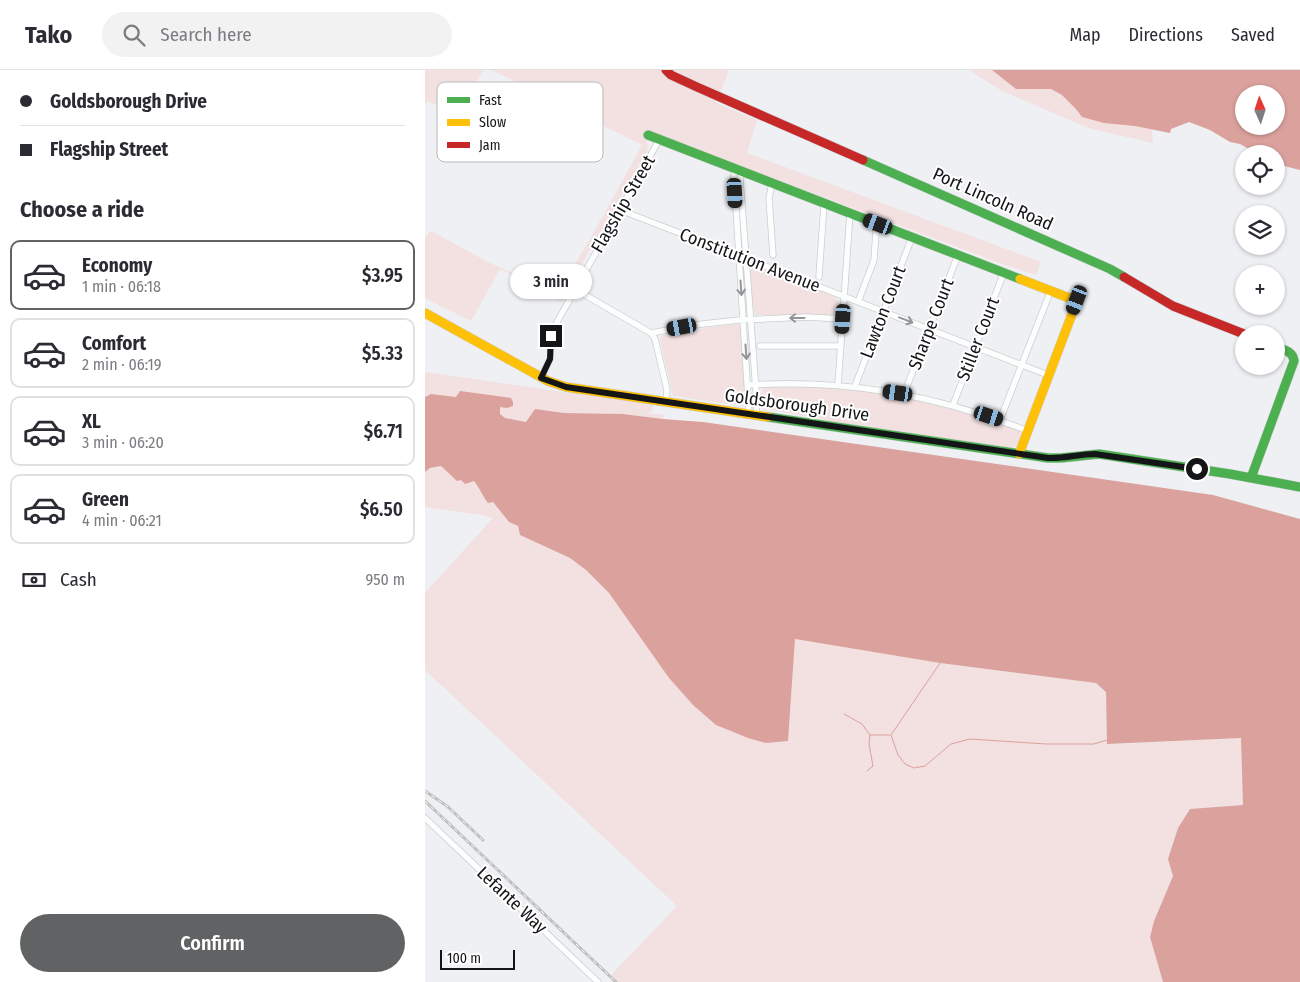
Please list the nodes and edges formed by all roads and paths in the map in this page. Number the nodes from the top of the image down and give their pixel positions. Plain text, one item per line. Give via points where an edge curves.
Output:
1 (666, 70) edge
2 (647, 135) dead end
3 (659, 140) junction
4 (738, 171) junction
5 (772, 184) junction
6 (824, 204) junction
7 (620, 210) junction
8 (850, 214) junction
9 (878, 224) junction
10 (912, 237) junction
11 (773, 255) dead end
12 (958, 255) junction
13 (739, 256) junction
14 (746, 258) junction
15 (1004, 272) junction
16 (819, 277) dead end
17 (574, 290) junction
18 (1051, 290) junction
19 (845, 296) junction
20 (858, 302) junction
21 (883, 311) junction
22 (425, 313) edge
23 (744, 319) junction
24 (751, 319) junction
25 (843, 319) junction
26 (929, 329) junction
27 (1235, 330) edge
28 (651, 333) junction
29 (760, 346) dead end
30 (841, 346) junction
31 (975, 347) junction
32 (1285, 351) edge
33 (1021, 365) junction
34 (1049, 375) junction
35 (541, 378) junction
36 (755, 384) junction
37 (838, 384) junction
38 (748, 385) junction
39 (855, 386) junction
40 (904, 394) junction
41 (666, 402) junction
42 (953, 405) junction
43 (753, 415) junction
44 (1000, 420) junction
45 (1028, 431) junction
46 (1019, 454) junction
47 (1251, 478) junction
48 (1300, 487) edge
49 (425, 818) edge
50 (598, 982) edge

1 - 27 street, Port Lincoln Road via 725,100 1109,269 1173,306
2 - 3 street
3 - 4 street
3 - 7 street, Flagship Street
4 - 5 street
4 - 13 street via 734,176
4 - 14 street
5 - 6 street
5 - 11 street via 769,198
6 - 8 street
6 - 16 street
7 - 13 street, Constitution Avenue
7 - 17 street, Flagship Street
8 - 9 street
8 - 19 street
9 - 10 street
9 - 20 street via 875,259
10 - 12 street
10 - 21 street, Lawton Court
12 - 15 street
12 - 26 street, Sharpe Court
13 - 14 street, Constitution Avenue
13 -> 23 street
14 - 19 street, Constitution Avenue
14 - 24 street
15 - 18 street
15 - 31 street, Stiller Court
17 - 28 street
17 - 35 street, Flagship Street via 552,331 550,359
18 - 33 street
18 - 34 street via 1077,300
19 - 20 street, Constitution Avenue
19 - 25 street
20 - 21 street, Constitution Avenue
21 -> 26 street, Constitution Avenue
21 - 39 street, Lawton Court
22 - 35 street, Goldsborough Drive
23 - 24 street
23 - 28 street
23 -> 38 street
25 -> 24 street
24 - 36 street
25 - 30 street
26 - 31 street, Constitution Avenue
26 - 40 street, Sharpe Court
28 - 41 street via 667,390
29 - 30 street
30 - 37 street
31 - 33 street, Constitution Avenue
31 - 42 street, Stiller Court
32 - 47 street via 1294,357 1294,361
33 - 34 street, Constitution Avenue
33 - 44 street
34 - 45 street
35 - 41 street, Goldsborough Drive via 566,387
36 - 37 street
36 - 38 street
36 - 43 street via 757,404
37 - 39 street
38 - 43 street
39 - 40 street
40 - 42 street
41 - 43 street, Goldsborough Drive
42 - 44 street
43 - 46 street, Goldsborough Drive
44 - 45 street
45 - 46 street
46 - 47 street, Goldsborough Drive via 1057,459 1095,454
47 - 48 street, Goldsborough Drive
49 - 50 street, Lefante Way

